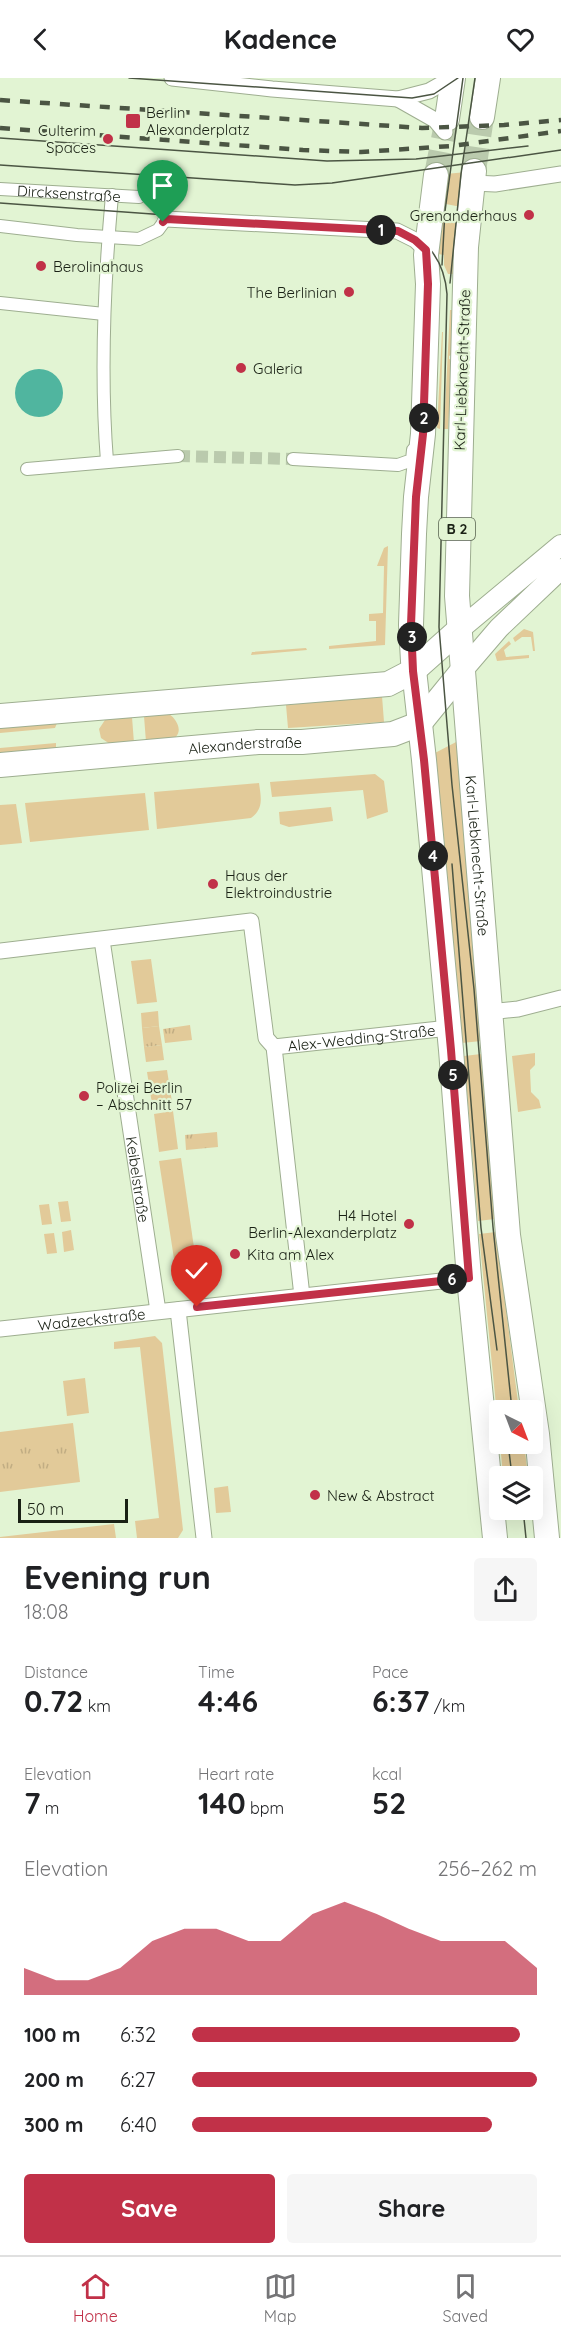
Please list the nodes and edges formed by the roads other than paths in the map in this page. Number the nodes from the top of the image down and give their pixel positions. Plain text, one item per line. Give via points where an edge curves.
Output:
1 (172, 78) edge
2 (453, 78) edge
3 (488, 78) edge
4 (398, 99) junction
5 (482, 117) tunnel mouth
6 (446, 125) joint
7 (561, 174) edge
8 (436, 175) tunnel mouth
9 (473, 177) joint
10 (0, 189) edge
11 (112, 195) junction
12 (139, 197) dead end
13 (166, 219) joint
14 (0, 226) edge
15 (109, 237) junction
16 (426, 250) junction
17 (0, 303) edge
18 (105, 314) junction
19 (413, 434) dead end
20 (178, 456) tunnel mouth
21 (293, 459) tunnel mouth
22 (115, 464) junction
23 (27, 470) dead end
24 (561, 545) edge
25 (561, 569) edge
26 (459, 630) junction
27 (463, 670) junction
28 (413, 671) junction
29 (0, 716) edge
30 (419, 724) junction
31 (0, 765) edge
32 (102, 940) junction
33 (0, 951) edge
34 (561, 999) edge
35 (489, 1012) junction
36 (449, 1028) junction
37 (274, 1047) junction
38 (469, 1278) junction
39 (302, 1296) junction
40 (178, 1310) junction
41 (158, 1311) junction
42 (0, 1329) edge
43 (204, 1538) edge
44 (495, 1538) edge
45 (547, 1538) edge

1 - 4 street
2 - 4 street via 429,91
2 - 6 main road
3 - 5 main road
4 - 6 street
7 - 9 street via 495,184
8 - 16 main road
9 - 26 main road, Karl-Liebknecht-Straße / B 2 via 466,247 460,417 456,573
10 - 11 street, Dircksenstraße
11 - 12 street, Dircksenstraße
11 - 15 street
13 - 15 street via 158,230 140,239
13 - 16 street via 398,231
14 - 15 street
15 - 18 street
16 - 28 main road via 423,434 416,497 411,625
17 - 18 street
18 - 22 street via 103,405
19 - 21 street via 412,460 398,465
20 - 22 street
22 - 23 street
24 - 26 street
25 - 27 street via 499,628
26 - 27 main road, Karl-Liebknecht-Straße / B 2
26 - 28 main road
27 - 30 main road
27 - 35 main road, Karl-Liebknecht-Straße
28 - 29 main road via 388,684
28 - 30 main road
30 - 31 main road, Alexanderstraße via 393,734
30 - 36 main road
32 - 33 street
32 - 37 street, Alex-Wedding-Straße via 251,921 266,1038
32 - 41 street, Keibelstraße
34 - 35 street
35 - 45 main road, Karl-Liebknecht-Straße via 507,1235 534,1414
36 - 37 street, Alex-Wedding-Straße
36 - 38 main road
37 - 39 street, Alex-Wedding-Straße
38 - 39 street, Wadzeckstraße
38 - 44 main road
39 - 40 street, Wadzeckstraße
40 - 41 street, Wadzeckstraße
40 - 43 street
41 - 42 street, Wadzeckstraße

